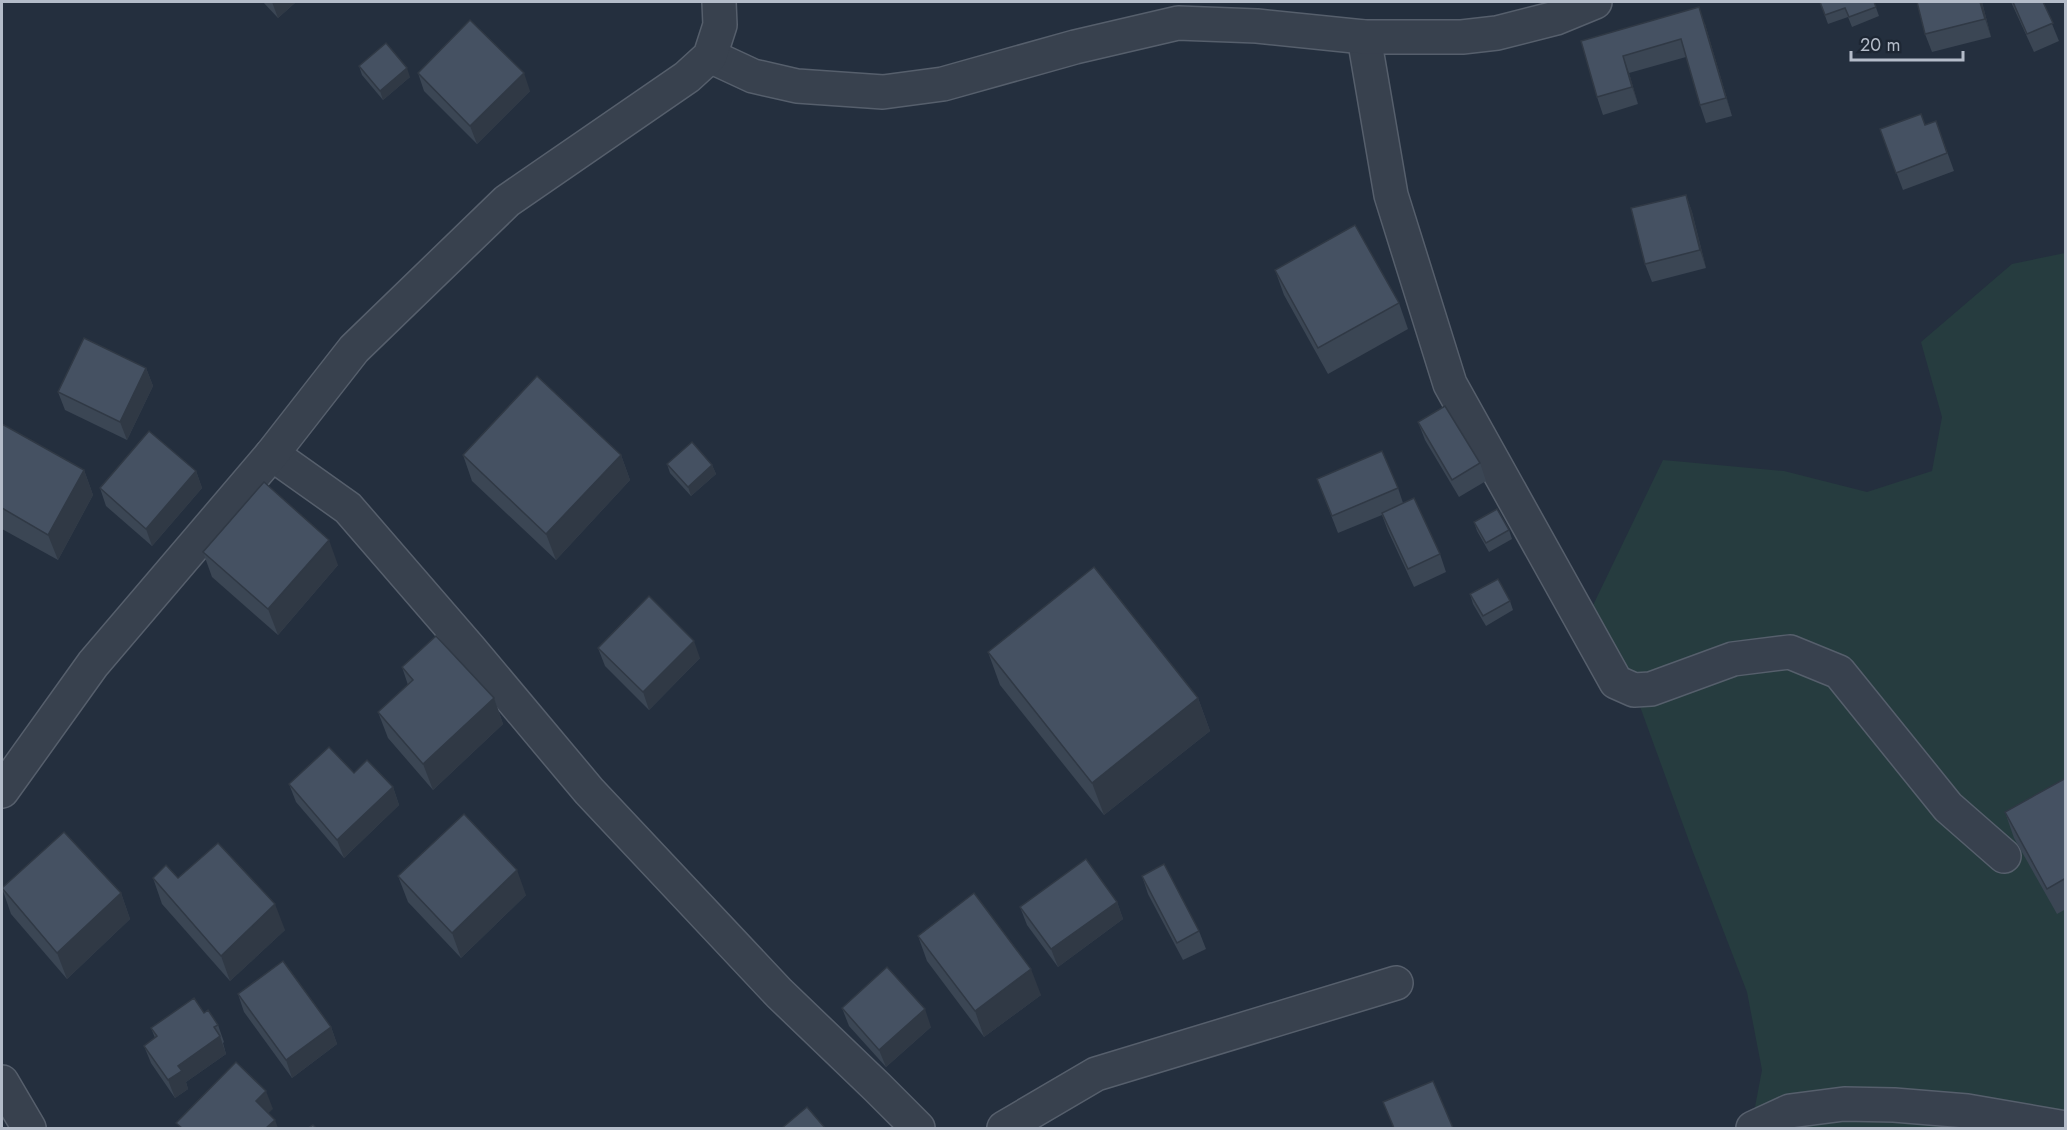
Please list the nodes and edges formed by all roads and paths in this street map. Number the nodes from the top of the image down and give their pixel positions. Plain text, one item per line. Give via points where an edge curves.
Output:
1 (718, 2) edge
2 (1595, 2) edge
3 (1178, 12) edge
4 (1364, 36) junction
5 (710, 57) junction
6 (272, 454) junction
7 (2, 791) edge
8 (2004, 856) dead end
9 (1396, 982) dead end
10 (2, 1082) edge
11 (29, 1128) edge
12 (918, 1128) edge
13 (1004, 1128) edge
14 (1753, 1128) edge
15 (2066, 1128) edge

1 - 5 street via 720,24
2 - 4 street via 1556,18 1497,33 1462,37
3 - 4 street via 1257,26
3 - 5 street via 1075,47 943,84 883,92 797,86 753,76
4 - 8 street via 1391,195 1450,384 1616,681 1634,690 1651,689 1733,659 1790,652 1839,672 1948,807
5 - 6 street via 687,77 507,201 354,349
6 - 7 street via 93,664
6 - 12 street via 348,508 589,791 779,993
9 - 13 street via 1096,1074
10 - 11 street
14 - 15 street via 1790,1111 1844,1104 1967,1111

